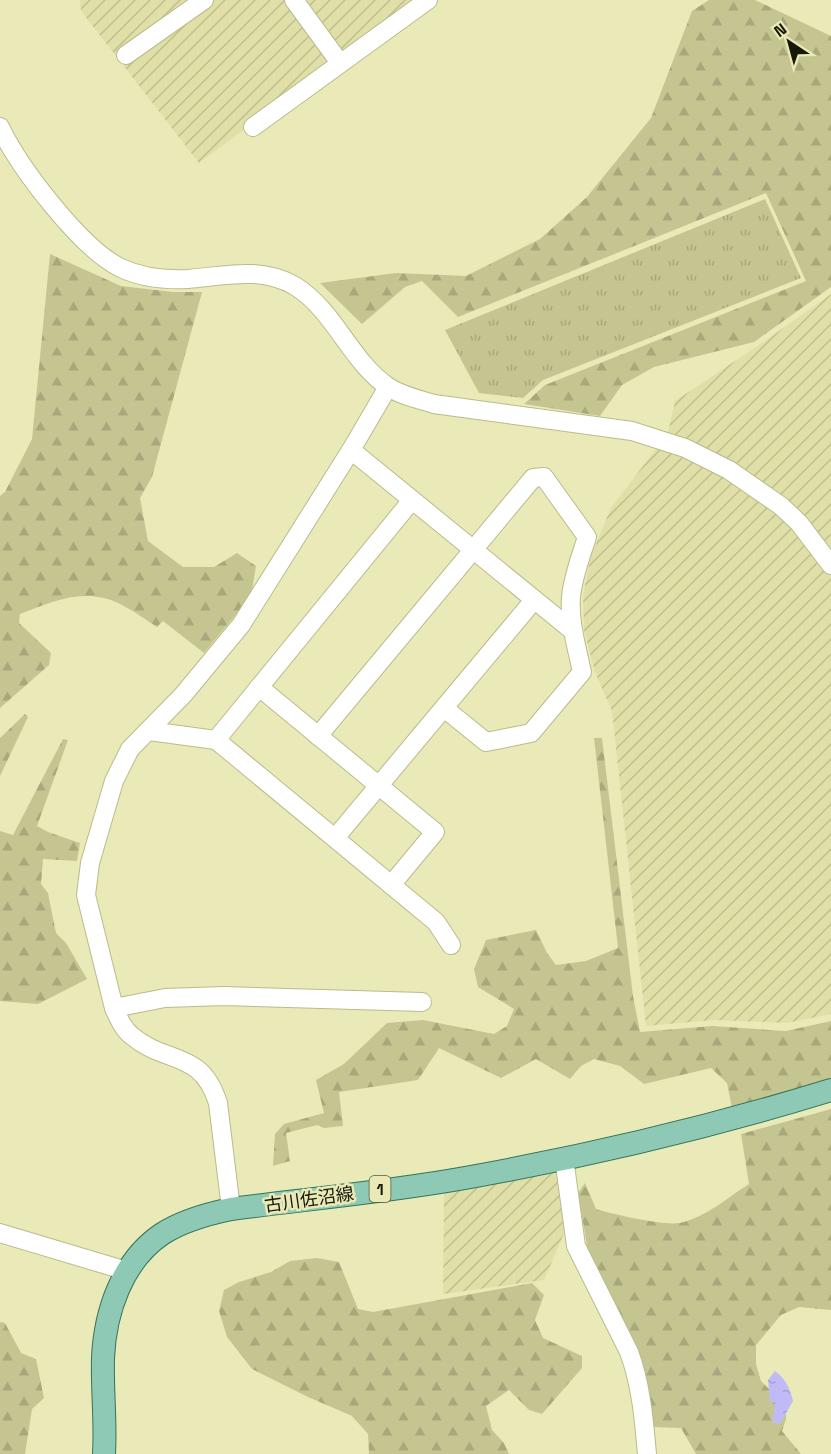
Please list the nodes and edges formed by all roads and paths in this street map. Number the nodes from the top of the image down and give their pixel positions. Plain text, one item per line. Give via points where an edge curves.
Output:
1 (204, 0) edge
2 (294, 0) edge
3 (428, 0) edge
4 (126, 55) dead end
5 (340, 63) junction
6 (252, 126) dead end
7 (0, 128) edge
8 (388, 387) junction
9 (351, 450) junction
10 (412, 500) junction
11 (473, 550) junction
12 (831, 566) edge
13 (534, 600) junction
14 (573, 631) junction
15 (259, 687) junction
16 (444, 708) junction
17 (149, 731) junction
18 (318, 736) junction
19 (216, 740) junction
20 (379, 786) junction
21 (335, 838) junction
22 (391, 885) junction
23 (452, 945) dead end
24 (422, 1002) dead end
25 (114, 1008) junction
26 (831, 1090) edge
27 (564, 1158) junction
28 (231, 1209) junction
29 (0, 1233) edge
30 (127, 1271) junction
31 (104, 1454) edge
32 (647, 1454) edge

1 - 4 street
2 - 5 street
3 - 5 street
5 - 6 street
7 - 8 street via 23,168 73,229 105,258 151,278 243,273 279,278 308,295
8 - 9 street
8 - 12 street via 434,404 632,432 685,448 729,470 781,506
9 - 10 street
9 - 17 street via 241,625
10 - 11 street
10 - 15 street
11 - 13 street
11 - 14 street via 533,478 544,477 587,537 571,598
11 - 18 street
13 - 14 street
13 - 16 street
14 - 16 street via 582,672 531,733 486,742
15 - 18 street
15 - 19 street
16 - 20 street
17 - 19 street
17 - 25 street via 130,749 114,782 87,879 88,909
18 - 20 street
19 - 21 street
20 - 21 street
20 - 22 street via 435,832
21 - 22 street
22 - 23 street via 436,922
24 - 25 street via 224,996 165,998
25 - 28 street via 130,1035 194,1066 214,1090
26 - 27 main road, 古川佐沼線 / 1 via 707,1126
27 - 28 main road, 古川佐沼線 / 1 via 463,1178
27 - 32 street via 576,1246 634,1367
28 - 30 main road, 古川佐沼線 / 1 via 162,1234
29 - 30 street
30 - 31 main road, 古川佐沼線 / 1 via 105,1332

